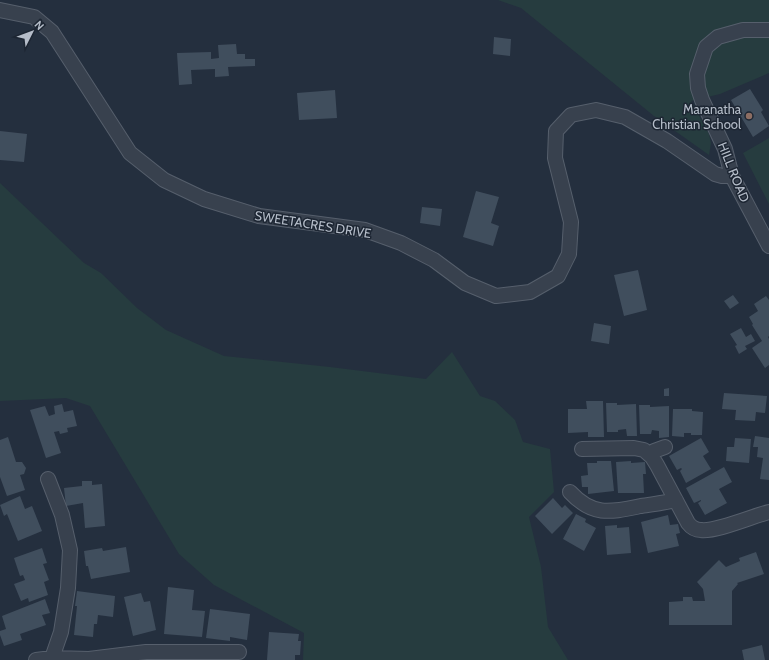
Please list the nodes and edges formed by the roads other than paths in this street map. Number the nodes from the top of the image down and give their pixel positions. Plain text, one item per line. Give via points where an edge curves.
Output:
1 (0, 10) edge
2 (769, 30) edge
3 (732, 176) junction
4 (769, 246) edge
5 (665, 447) dead end
6 (582, 449) dead end
7 (650, 454) junction
8 (48, 479) dead end
9 (570, 492) dead end
10 (676, 500) junction
11 (769, 512) edge
12 (239, 652) dead end
13 (52, 658) junction
14 (36, 660) edge

1 - 3 street, SWEETACRES DRIVE via 34,17 52,32 130,153 164,180 204,199 259,216 365,230 401,243 434,260 465,283 496,296 530,292 558,276 570,254 571,222 555,158 556,131 571,116 596,110 625,117 715,174
2 - 3 street, HILL ROAD via 743,30 718,37 706,47 697,74 702,100 722,144
3 - 4 street, HILL ROAD
5 - 7 street
6 - 7 street via 640,448
7 - 10 street
8 - 13 street via 62,515 70,550 68,588 61,632
9 - 10 street via 583,504 602,512
10 - 11 street via 690,526 701,530 714,529
12 - 13 street via 146,652 89,659
13 - 14 street

